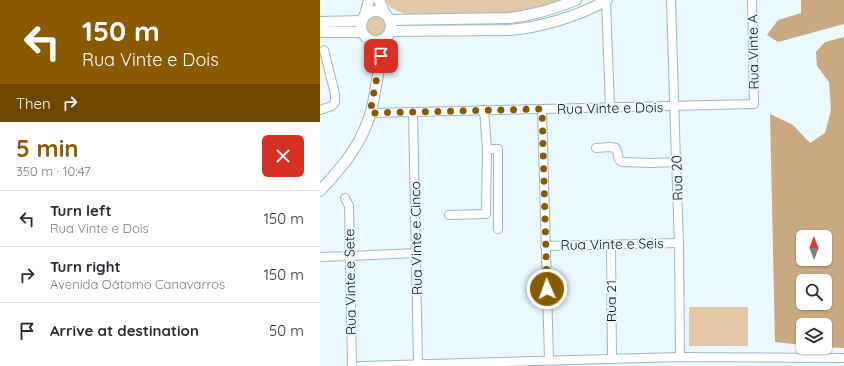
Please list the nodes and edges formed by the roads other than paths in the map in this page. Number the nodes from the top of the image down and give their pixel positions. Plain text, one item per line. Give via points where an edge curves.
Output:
1 (369, 0) edge
2 (379, 0) edge
3 (576, 0) edge
4 (671, 0) edge
5 (752, 0) edge
6 (607, 1) edge
7 (387, 17) junction
8 (363, 18) junction
9 (320, 22) edge
10 (320, 32) edge
11 (362, 32) junction
12 (389, 33) junction
13 (324, 50) dead end
14 (754, 104) joint
15 (674, 106) junction
16 (610, 108) junction
17 (542, 109) junction
18 (320, 110) edge
19 (484, 110) junction
20 (413, 112) junction
21 (370, 113) junction
22 (596, 148) dead end
23 (487, 149) junction
24 (676, 162) junction
25 (320, 191) edge
26 (346, 198) dead end
27 (449, 215) dead end
28 (498, 229) dead end
29 (679, 243) junction
30 (611, 244) junction
31 (545, 246) junction
32 (416, 253) junction
33 (320, 256) edge
34 (350, 256) junction
35 (680, 357) junction
36 (844, 358) edge
37 (617, 361) edge
38 (550, 363) edge
39 (477, 364) edge
40 (486, 364) edge
41 (418, 365) edge
42 (352, 366) edge
43 (360, 366) edge

1 - 8 main road
2 - 7 main road
3 - 7 main road via 544,12 518,17
4 - 15 street, Rua 20
5 - 14 street, Rua Vinte A
6 - 12 main road via 578,14 524,29
6 - 16 street
7 - 8 main road via 380,11 375,11
7 - 12 main road via 391,27
8 - 9 main road
8 - 11 main road via 360,27
10 - 11 main road
11 - 12 main road via 371,41 380,40
12 - 21 main road via 383,47
13 - 18 street via 335,102 332,106
14 - 15 street, Rua Vinte e Dois
15 - 16 street, Rua Vinte e Dois
15 - 24 street, Rua 20
16 - 17 street, Rua Vinte e Dois
17 - 19 street, Rua Vinte e Dois
17 - 31 street
19 - 20 street, Rua Vinte e Dois
19 - 23 street
20 - 21 street, Rua Vinte e Dois
20 - 32 street, Rua Vinte e Cinco
21 - 25 main road via 358,145 340,170
22 - 24 street via 616,148 620,162
23 - 27 street via 486,214
23 - 28 street via 498,149
24 - 29 street, Rua 20
26 - 34 street, Rua Vinte e Sete via 349,206
29 - 30 street, Rua Vinte e Seis
29 - 35 street, Rua 20
30 - 31 street, Rua Vinte e Seis
30 - 37 street, Rua 21
31 - 38 street
32 - 34 street
32 - 41 street, Rua Vinte e Cinco
33 - 34 street
34 - 42 street, Rua Vinte e Sete
35 - 36 street
35 - 37 street
37 - 38 street
38 - 40 street
39 - 40 street
39 - 41 street
41 - 43 street

